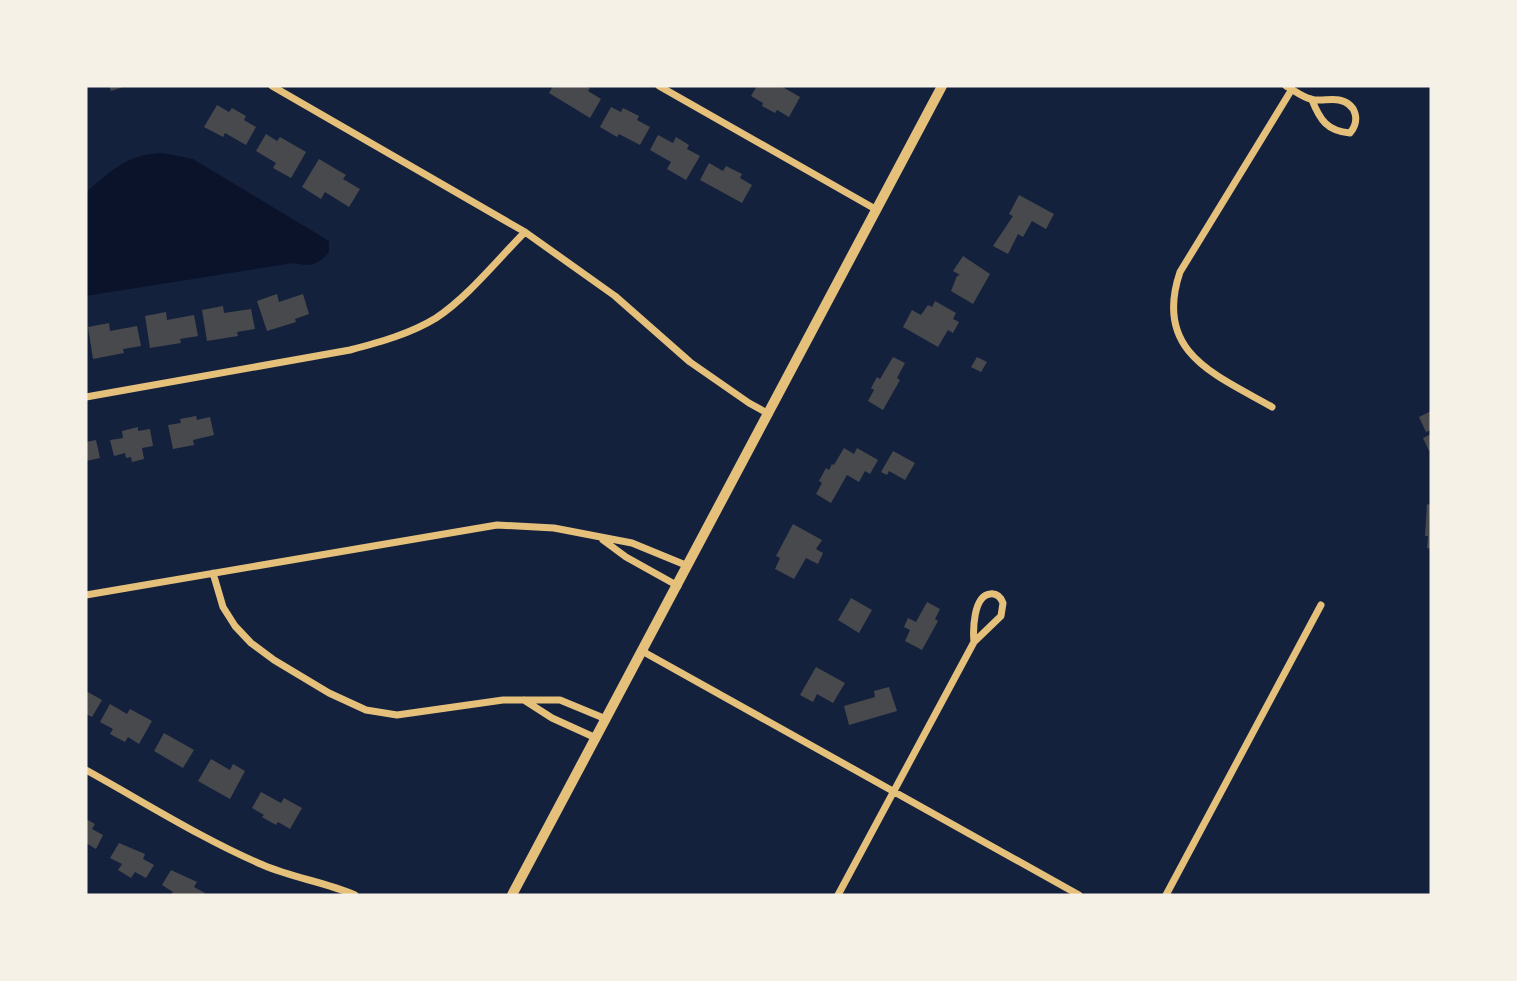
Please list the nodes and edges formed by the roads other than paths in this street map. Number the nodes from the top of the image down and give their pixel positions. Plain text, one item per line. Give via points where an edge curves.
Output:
1 (272, 86) edge
2 (659, 86) edge
3 (942, 86) edge
4 (1289, 87) edge
5 (1312, 100) junction
6 (877, 210) junction
7 (525, 232) junction
8 (86, 397) edge
9 (1272, 407) dead end
10 (769, 414) junction
11 (603, 539) junction
12 (688, 566) junction
13 (213, 573) junction
14 (678, 586) junction
15 (86, 595) edge
16 (1321, 605) dead end
17 (974, 642) junction
18 (642, 652) junction
19 (524, 700) junction
20 (606, 719) junction
21 (596, 738) junction
22 (86, 770) edge
23 (894, 791) junction
24 (355, 895) edge
25 (512, 895) edge
26 (838, 895) edge
27 (1079, 895) edge
28 (1166, 895) edge

1 - 7 street
2 - 6 street
3 - 6 street
4 - 5 street
4 - 9 street via 1180,272 1172,303 1177,333 1195,361
5 - 5 street via 1328,128 1350,133 1356,126 1351,106 1340,100
6 - 10 street
7 - 8 street via 452,306 386,341
7 - 10 street via 615,296 690,362
10 - 12 street
11 - 12 street via 632,543
11 - 13 street via 554,528 497,525
11 - 14 street
12 - 14 street
13 - 15 street
13 - 19 street via 223,607 251,643 329,693 366,710 415,714
14 - 18 street
16 - 28 street
17 - 17 street via 1001,617 1003,603 997,595 983,597 979,603
17 - 23 street
18 - 20 street
18 - 23 street
19 - 20 street via 560,700
19 - 21 street
20 - 21 street
21 - 25 street
22 - 24 street via 266,866
23 - 26 street
23 - 27 street

